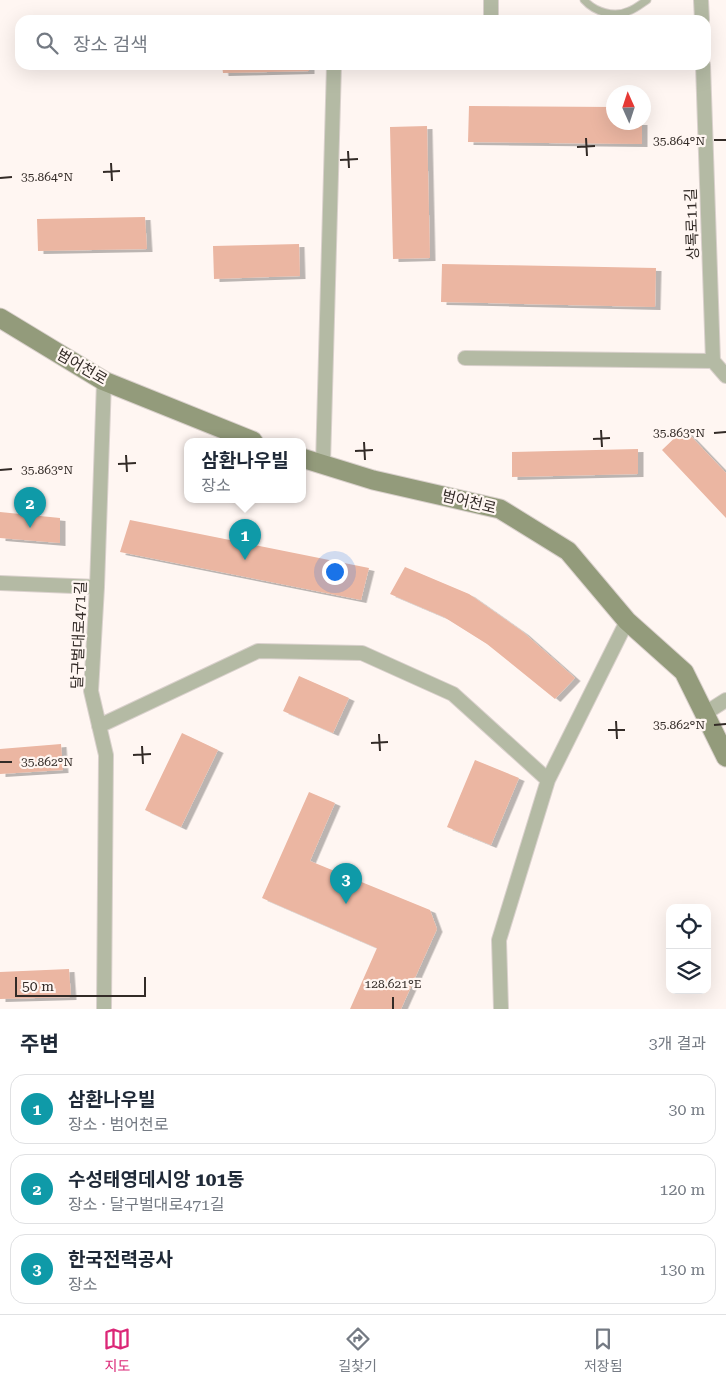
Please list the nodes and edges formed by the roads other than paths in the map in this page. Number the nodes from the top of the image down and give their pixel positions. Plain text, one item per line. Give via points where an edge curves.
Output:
1 (491, 0) edge
2 (584, 0) edge
3 (647, 0) edge
4 (701, 0) edge
5 (491, 15) edge
6 (702, 15) edge
7 (334, 70) edge
8 (703, 70) edge
9 (0, 318) edge
10 (465, 358) dead end
11 (713, 361) junction
12 (726, 376) edge
13 (104, 381) junction
14 (246, 438) edge
15 (306, 459) edge
16 (323, 464) junction
17 (0, 583) edge
18 (97, 587) junction
19 (627, 621) junction
20 (726, 700) edge
21 (704, 714) junction
22 (100, 726) junction
23 (726, 757) edge
24 (548, 780) junction
25 (104, 1009) edge
26 (502, 1009) edge

1 - 5 street
2 - 3 lane via 609,14 629,12
4 - 6 street
7 - 16 street
8 - 11 street, 상록로11길
9 - 13 street, 범어천로
10 - 11 street
11 - 12 street
13 - 14 street, 범어천로
13 - 18 street, 달구벌대로471길
15 - 16 street, 범어천로
16 - 19 street, 범어천로 via 373,480 500,509 568,551
17 - 18 street
18 - 22 street, 달구벌대로471길 via 91,691
19 - 21 street, 범어천로 via 684,672
19 - 24 street
20 - 21 street
21 - 23 street, 범어천로
22 - 24 street via 258,651 362,653 452,694
22 - 25 street, 달구벌대로471길 via 106,755
24 - 26 street via 499,940

